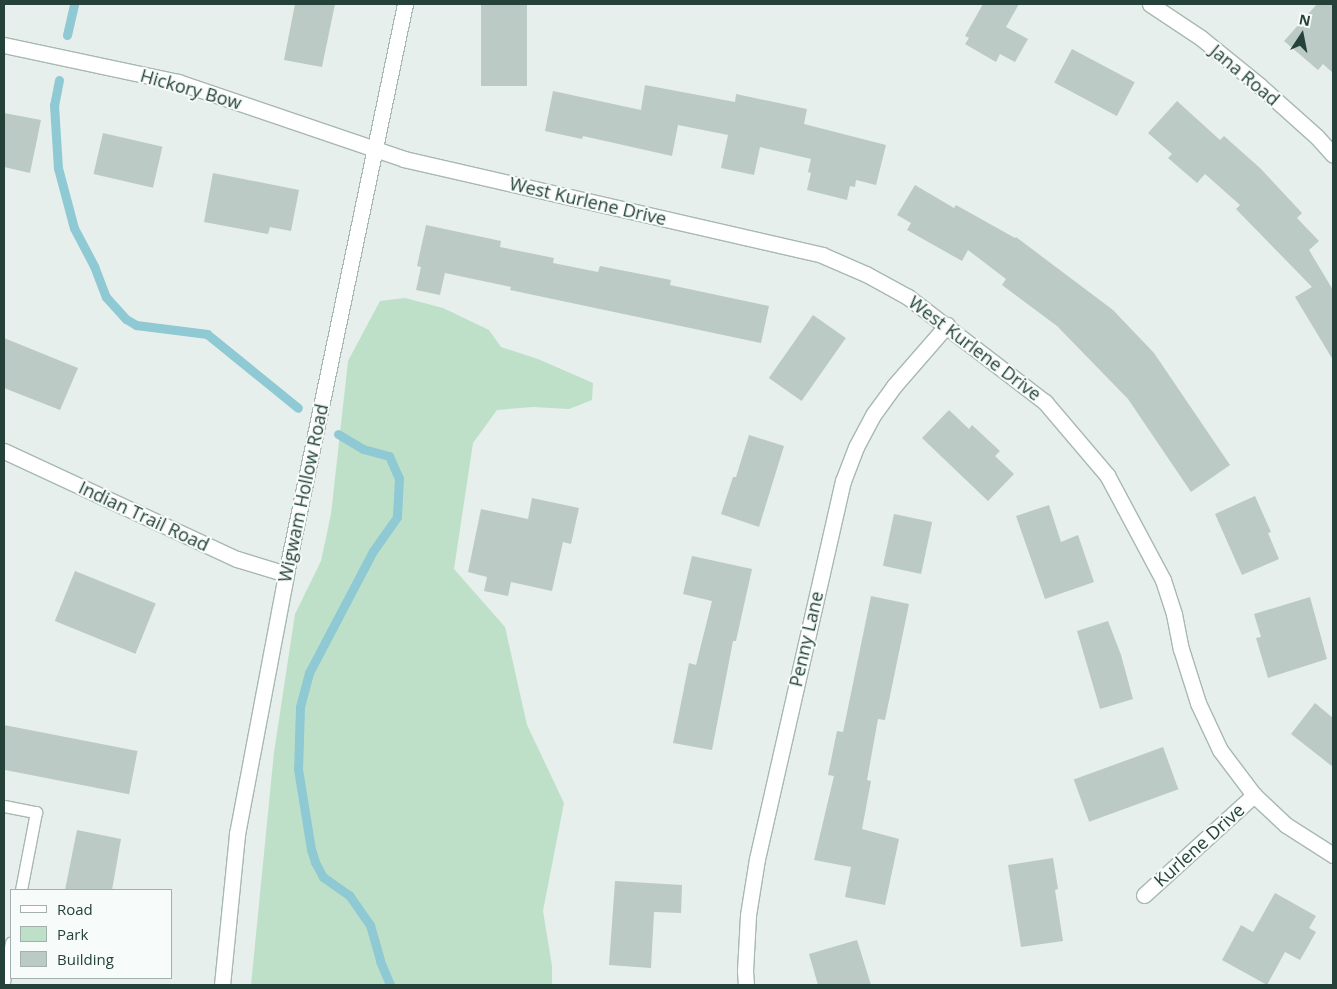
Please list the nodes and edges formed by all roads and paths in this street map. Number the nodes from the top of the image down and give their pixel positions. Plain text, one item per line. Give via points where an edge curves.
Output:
1 (405, 4) edge
2 (1150, 4) edge
3 (4, 45) edge
4 (375, 147) junction
5 (1333, 155) edge
6 (947, 325) junction
7 (4, 451) edge
8 (286, 574) junction
9 (1254, 795) junction
10 (4, 806) edge
11 (1333, 855) edge
12 (21, 889) edge
13 (1144, 895) dead end
14 (10, 949) edge
15 (4, 982) edge
16 (222, 985) edge
17 (746, 985) edge

1 - 4 street, Wigwam Hollow Road
2 - 5 street, Jana Road via 1201,38 1260,86
3 - 4 street, Hickory Bow via 178,82
4 - 6 street, West Kurlene Drive via 404,158 822,255 891,288
4 - 8 street, Wigwam Hollow Road
6 - 9 street, West Kurlene Drive via 1045,402 1108,475 1163,580 1198,704 1220,750
6 - 17 street, Penny Lane via 873,415 843,481 757,858 748,915
7 - 8 street, Indian Trail Road via 237,559
8 - 16 street, Wigwam Hollow Road via 237,834
9 - 11 street, West Kurlene Drive via 1286,825
9 - 13 street, Kurlene Drive
10 - 12 lane via 36,812
14 - 15 lane

